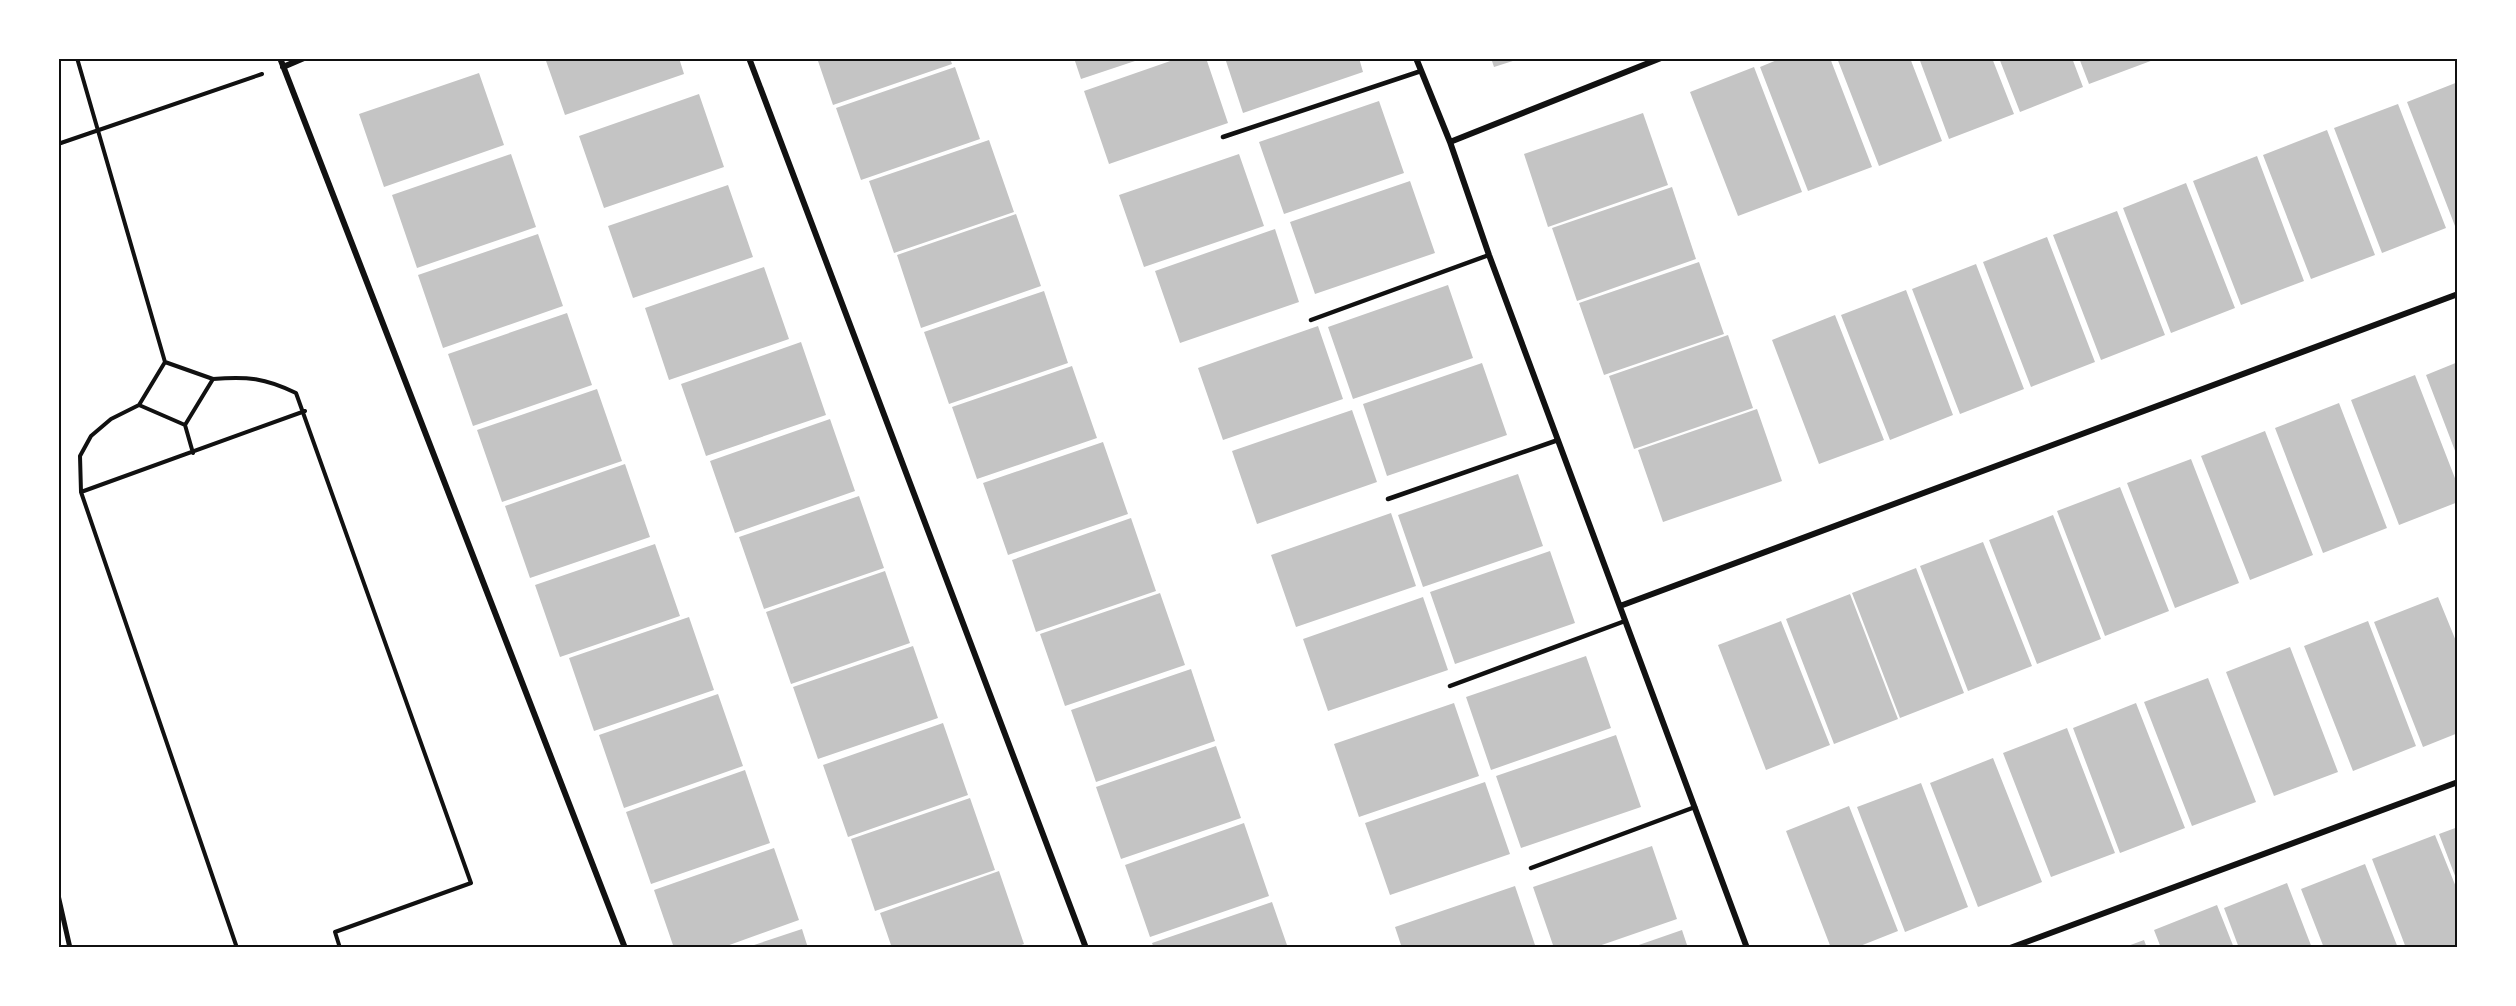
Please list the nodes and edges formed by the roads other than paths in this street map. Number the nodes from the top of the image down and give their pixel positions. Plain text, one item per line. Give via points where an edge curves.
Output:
1 (280, 58) edge
2 (304, 58) edge
3 (749, 58) edge
4 (1416, 58) edge
5 (1661, 58) edge
6 (283, 67) junction
7 (1421, 71) junction
8 (1222, 137) dead end
9 (1450, 142) junction
10 (1489, 255) junction
11 (2457, 294) edge
12 (1311, 320) dead end
13 (1558, 440) junction
14 (1389, 499) dead end
15 (1620, 606) junction
16 (1625, 621) junction
17 (1450, 686) dead end
18 (2457, 782) edge
19 (1695, 807) junction
20 (1531, 868) dead end
21 (58, 895) edge
22 (70, 948) edge
23 (625, 948) edge
24 (1086, 948) edge
25 (1747, 948) edge
26 (2010, 948) edge

1 - 6 street
2 - 6 street
3 - 24 street
4 - 7 street
5 - 9 street
6 - 23 street
7 - 8 lane
7 - 9 street
9 - 10 street
10 - 12 lane
10 - 13 street
11 - 15 street
13 - 14 lane
13 - 15 street
15 - 16 street
16 - 17 lane
16 - 19 street
18 - 26 street
19 - 20 lane
19 - 25 street
21 - 22 street

